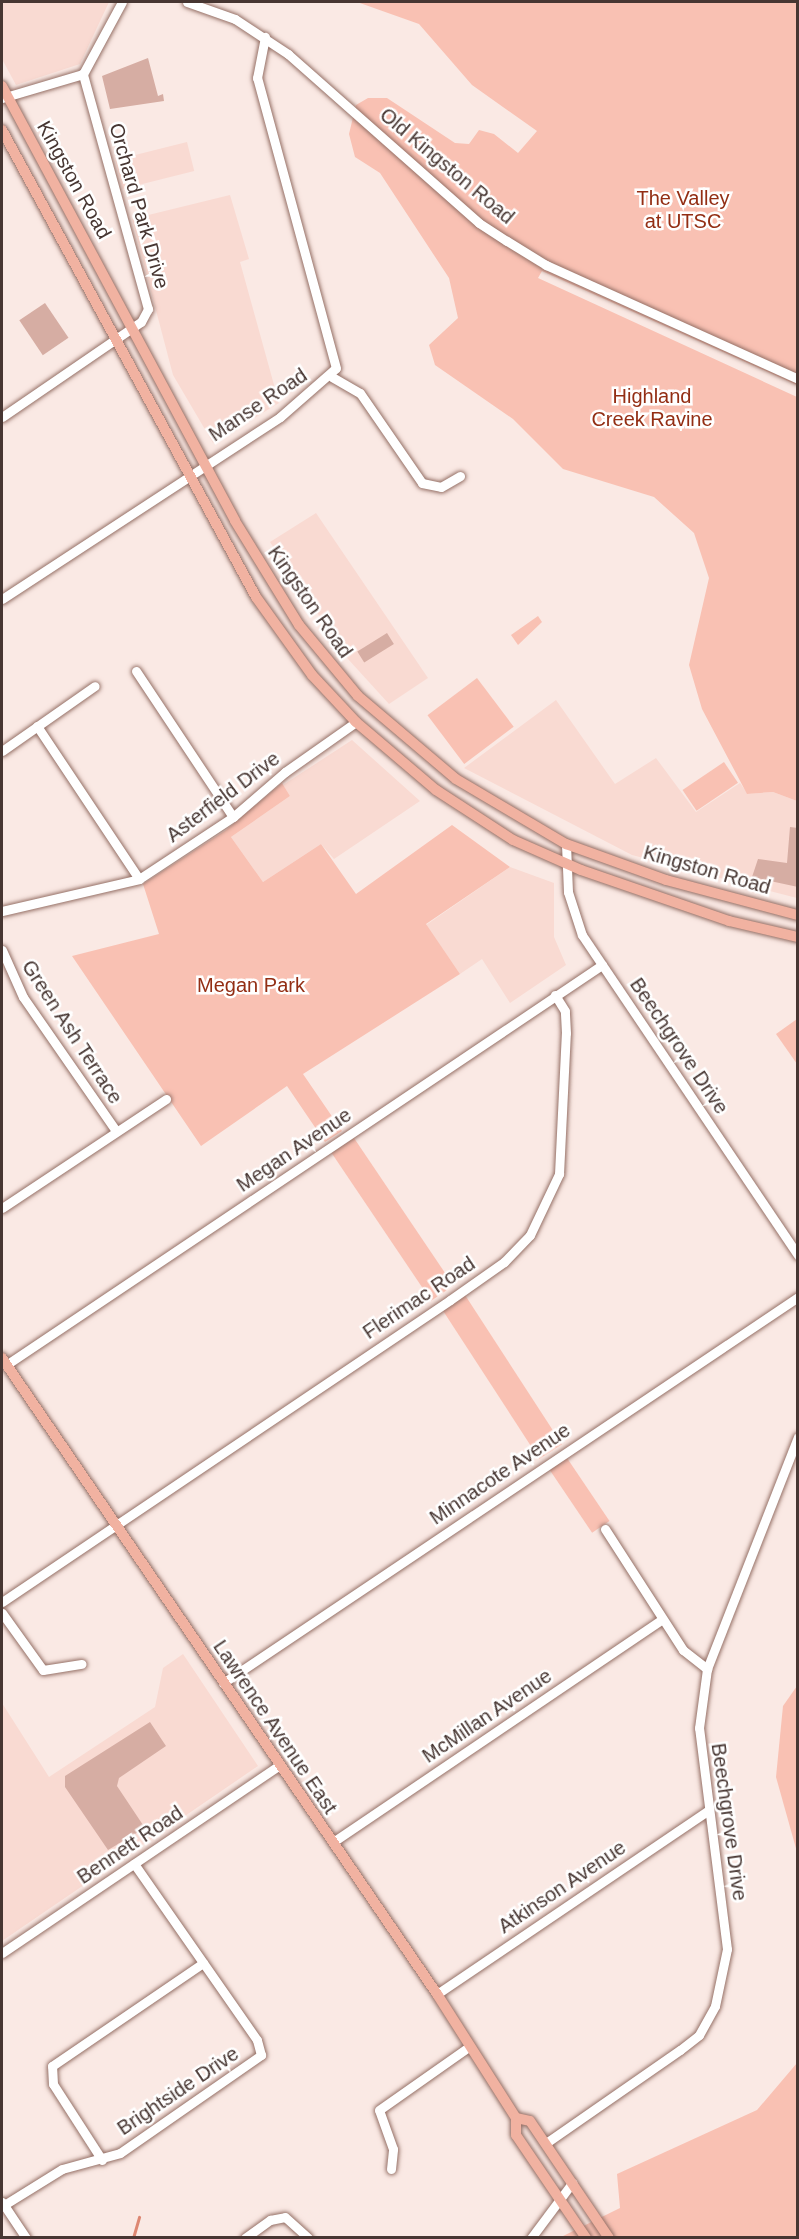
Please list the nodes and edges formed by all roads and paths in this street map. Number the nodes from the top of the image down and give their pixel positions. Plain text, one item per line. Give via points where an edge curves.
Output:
1 (122, 2) edge
2 (187, 2) edge
3 (265, 37) junction
4 (82, 74) junction
5 (2, 86) edge
6 (4, 98) edge
7 (2, 130) edge
8 (133, 327) junction
9 (114, 340) junction
10 (332, 377) junction
11 (798, 379) edge
12 (2, 417) edge
13 (205, 463) junction
14 (186, 474) junction
15 (460, 476) dead end
16 (2, 599) edge
17 (136, 671) dead end
18 (95, 686) dead end
19 (356, 722) junction
20 (37, 726) junction
21 (2, 751) edge
22 (233, 817) junction
23 (566, 844) junction
24 (567, 864) junction
25 (139, 879) junction
26 (2, 911) edge
27 (798, 915) edge
28 (798, 937) edge
29 (2, 950) edge
30 (602, 965) junction
31 (555, 995) junction
32 (166, 1099) dead end
33 (116, 1131) junction
34 (2, 1208) edge
35 (798, 1255) edge
36 (798, 1297) edge
37 (4, 1361) edge
38 (798, 1437) edge
39 (116, 1524) junction
40 (604, 1529) dead end
41 (2, 1602) edge
42 (2, 1613) edge
43 (662, 1619) junction
44 (82, 1664) dead end
45 (707, 1669) junction
46 (224, 1683) junction
47 (278, 1766) junction
48 (707, 1811) junction
49 (333, 1842) junction
50 (134, 1864) junction
51 (2, 1953) edge
52 (203, 1963) junction
53 (437, 1994) junction
54 (470, 2046) junction
55 (516, 2118) junction
56 (546, 2143) junction
57 (102, 2160) junction
58 (391, 2169) dead end
59 (572, 2182) junction
60 (559, 2200) junction
61 (3, 2203) edge
62 (26, 2238) edge
63 (245, 2238) edge
64 (308, 2238) edge
65 (531, 2238) edge
66 (586, 2238) edge
67 (609, 2238) edge

1 - 4 street
2 - 3 street, Old Kingston Road
3 - 10 street, Manse Road via 257,78 336,368
3 - 11 street, Old Kingston Road via 507,241 546,265
4 - 6 street
4 - 8 street, Orchard Park Drive via 147,302 144,318
5 - 6 main road, Kingston Road
6 - 8 main road, Kingston Road
7 - 9 main road, Kingston Road
8 - 9 street, Orchard Park Drive
8 - 13 main road, Kingston Road
9 - 12 street, Orchard Park Drive
9 - 14 main road, Kingston Road
10 - 13 street, Manse Road
10 - 15 street via 360,393 422,483 441,487
13 - 14 street, Manse Road
13 - 23 main road, Kingston Road via 282,599 358,696 456,779
14 - 16 street, Manse Road
14 - 19 main road, Kingston Road via 283,637
17 - 22 street
18 - 20 street
19 - 22 street, Asterfield Drive via 285,772
19 - 24 main road, Kingston Road via 436,790 513,840
20 - 21 street
20 - 25 street
22 - 25 street, Asterfield Drive
23 - 24 street, Beechgrove Drive
23 - 27 main road, Kingston Road via 666,880
24 - 28 main road, Kingston Road via 729,921
24 - 30 street, Beechgrove Drive via 576,920
25 - 26 street, Asterfield Drive
29 - 33 street, Green Ash Terrace via 23,997
30 - 31 street, Megan Avenue
30 - 35 street, Beechgrove Drive
31 - 37 street, Megan Avenue
31 - 39 street, Flerimac Road via 565,1011 566,1033 559,1174 530,1235 504,1262 450,1300
32 - 33 street
33 - 34 street
36 - 46 street, Minnacote Avenue
37 - 39 main road, Lawrence Avenue East
38 - 45 street, Beechgrove Drive
39 - 41 street, Flerimac Road
39 - 46 main road, Lawrence Avenue East
40 - 43 street
42 - 44 street via 43,1670
43 - 45 street via 683,1650
43 - 49 street, McMillan Avenue
45 - 48 street, Beechgrove Drive via 699,1728
46 - 47 main road, Lawrence Avenue East
47 - 49 main road, Lawrence Avenue East
47 - 50 street, Bennett Road
48 - 53 street, Atkinson Avenue
48 - 56 street, Beechgrove Drive via 727,1948 715,2006 699,2035
49 - 53 main road, Lawrence Avenue East
50 - 51 street, Bennett Road
50 - 52 street, Brightside Drive
52 - 57 street via 52,2066 53,2084
52 - 57 street, Brightside Drive via 257,2040 261,2055
53 - 54 main road, Lawrence Avenue East
54 - 55 main road, Lawrence Avenue East
54 - 58 street via 379,2109 393,2149
55 - 56 main road, Lawrence Avenue East via 530,2121
55 - 60 main road, Lawrence Avenue East via 516,2135
56 - 59 main road, Lawrence Avenue East
57 - 61 street, Brightside Drive via 62,2169
59 - 60 street
59 - 67 main road, Lawrence Avenue East
60 - 65 street
60 - 66 main road, Lawrence Avenue East
61 - 62 street
63 - 64 street via 270,2220 285,2217

